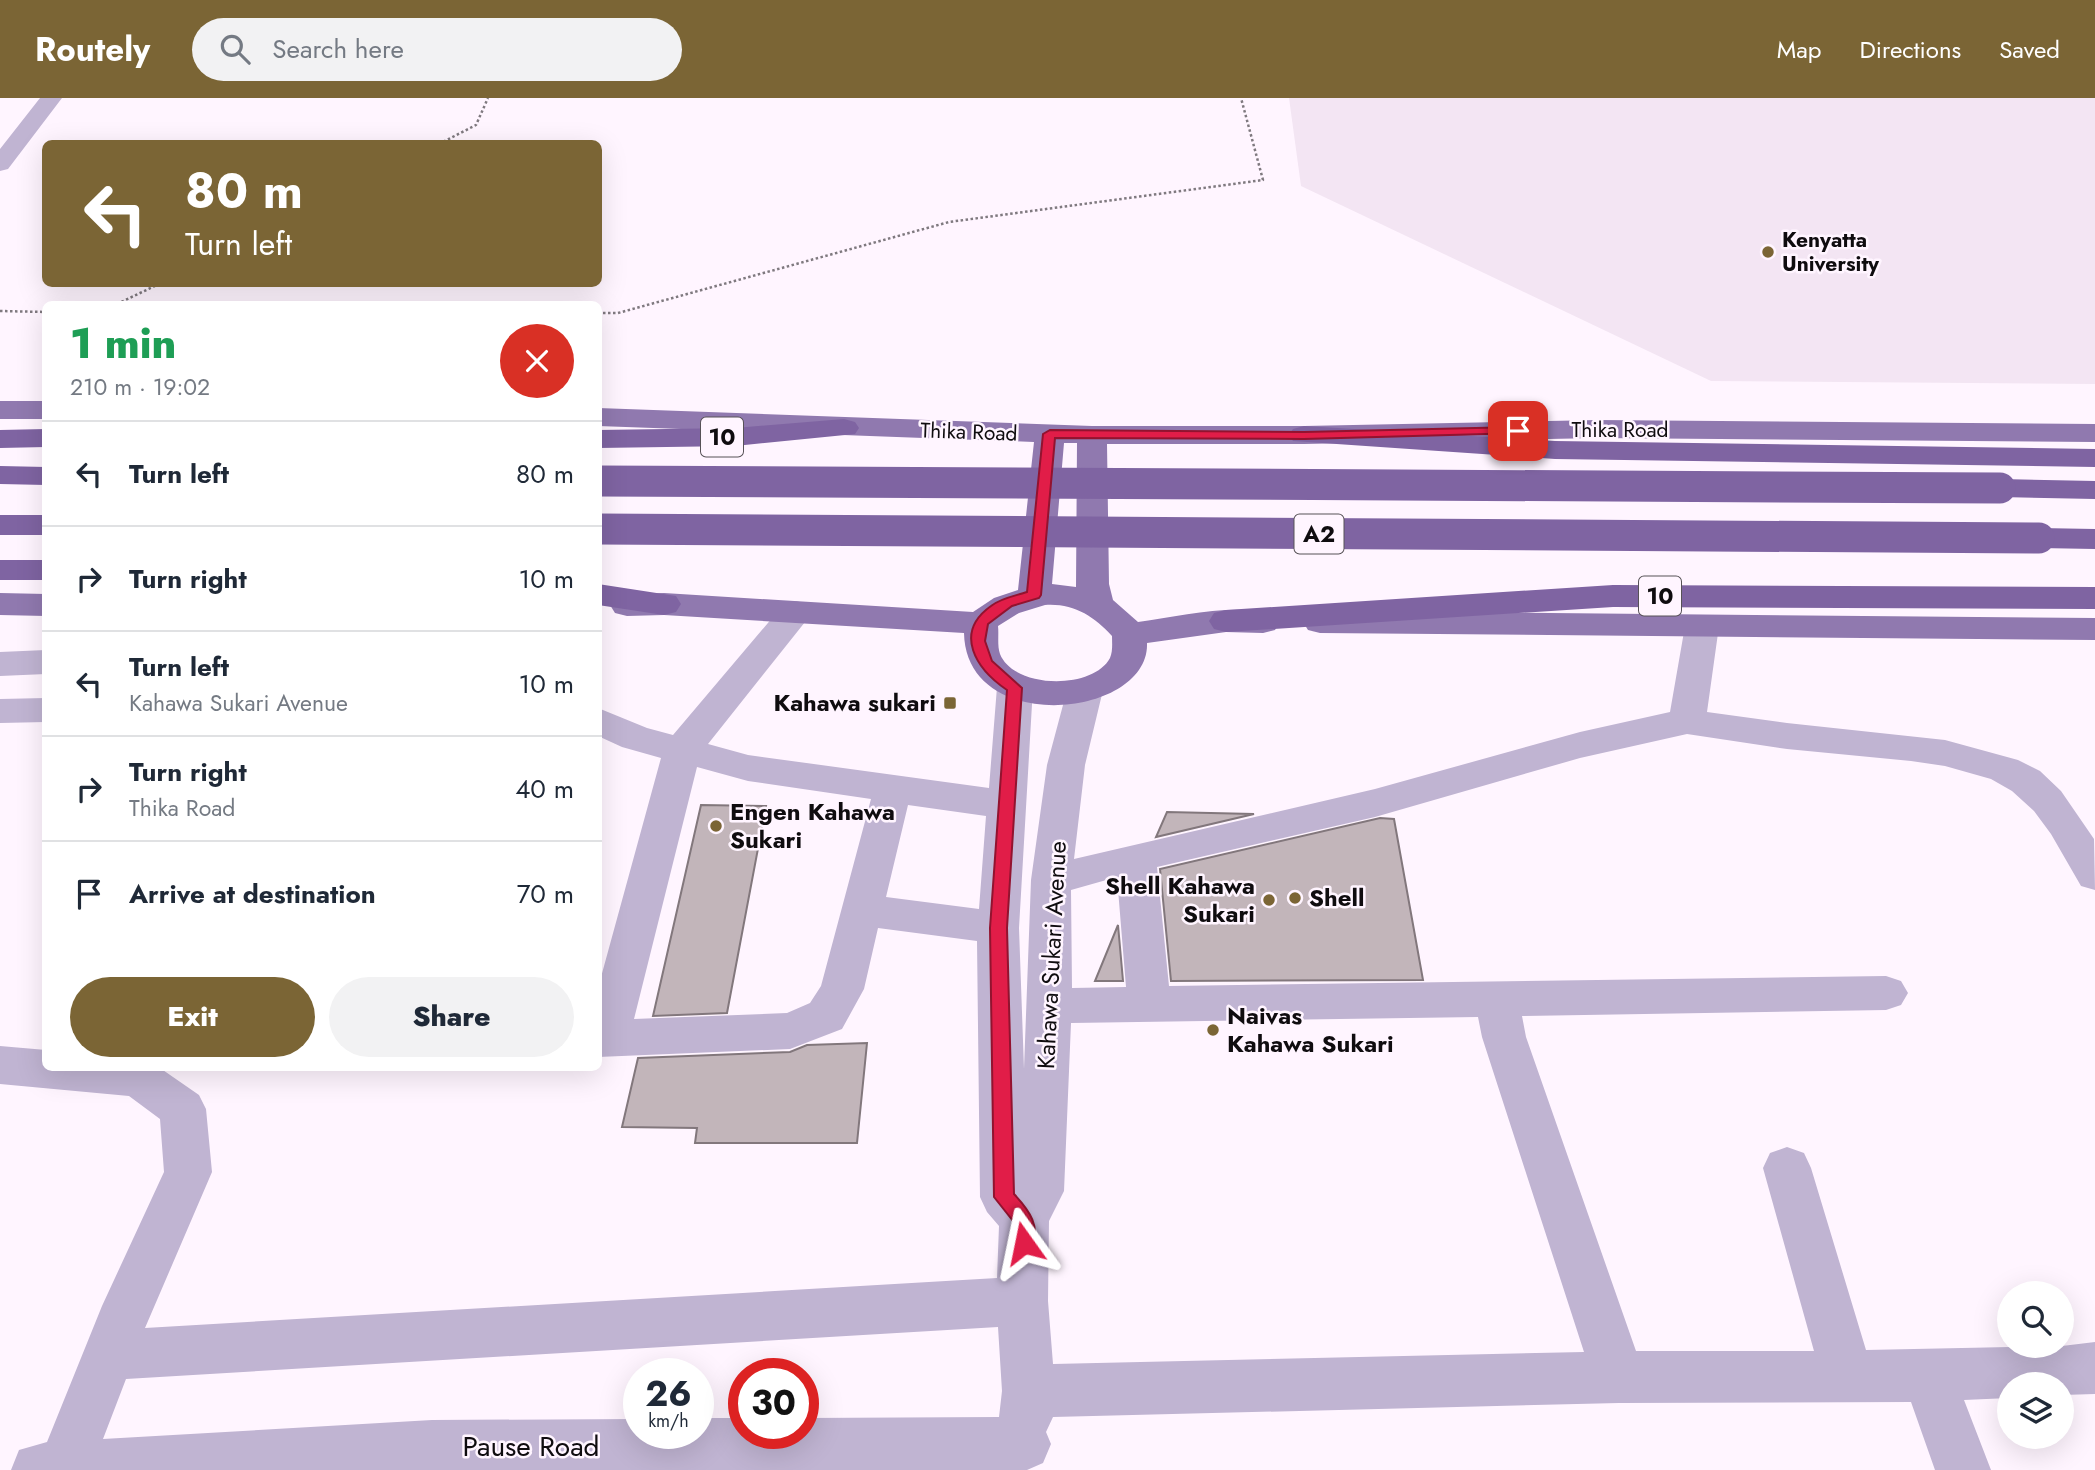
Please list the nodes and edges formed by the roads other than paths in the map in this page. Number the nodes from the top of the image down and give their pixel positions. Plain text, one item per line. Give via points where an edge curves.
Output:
1 (51, 98) edge
2 (0, 164) edge
3 (0, 410) edge
4 (42, 410) edge
5 (602, 417) edge
6 (844, 428) junction
7 (2095, 433) edge
8 (1050, 434) junction
9 (1093, 435) junction
10 (1304, 435) junction
11 (0, 439) edge
12 (42, 439) edge
13 (602, 439) edge
14 (2095, 458) edge
15 (0, 475) edge
16 (42, 476) edge
17 (602, 481) edge
18 (2095, 490) edge
19 (0, 525) edge
20 (42, 525) edge
21 (602, 529) edge
22 (2095, 539) edge
23 (0, 569) edge
24 (42, 570) edge
25 (602, 595) edge
26 (1034, 595) junction
27 (2095, 598) edge
28 (0, 604) edge
29 (664, 604) junction
30 (1097, 604) junction
31 (42, 605) edge
32 (602, 605) edge
33 (796, 612) junction
34 (1226, 621) junction
35 (981, 623) junction
36 (1702, 626) junction
37 (2095, 629) edge
38 (1130, 634) junction
39 (42, 662) edge
40 (0, 664) edge
41 (1015, 688) junction
42 (1085, 690) junction
43 (42, 710) edge
44 (0, 711) edge
45 (1687, 721) junction
46 (602, 722) edge
47 (682, 750) junction
48 (893, 788) junction
49 (1007, 805) junction
50 (1136, 857) junction
51 (2095, 875) edge
52 (1051, 880) junction
53 (862, 910) junction
54 (999, 928) junction
55 (1886, 993) dead end
56 (1497, 999) junction
57 (1149, 1004) junction
58 (1049, 1006) junction
59 (603, 1039) edge
60 (0, 1065) edge
61 (42, 1069) edge
62 (70, 1071) edge
63 (1787, 1168) dead end
64 (1024, 1218) junction
65 (1022, 1301) junction
66 (110, 1355) junction
67 (2095, 1368) edge
68 (1928, 1376) junction
69 (1619, 1377) junction
70 (1848, 1377) junction
71 (1029, 1391) junction
72 (1024, 1457) edge
73 (52, 1469) edge
74 (1963, 1470) edge

1 - 2 street
3 - 4 main road
5 - 6 main road, Thika Road
6 - 8 main road, Thika Road
6 - 13 highway, 10 via 735,437
7 - 10 main road, Thika Road via 1598,429
8 - 9 main road, Thika Road
8 - 26 main road
9 - 10 main road, Thika Road
9 - 30 main road via 1092,584
10 - 14 highway via 1555,450
11 - 12 highway
15 - 16 highway
17 - 18 highway, Thika Road / A2, bridge
19 - 20 highway
21 - 22 highway, A2, bridge
23 - 24 highway
25 - 29 highway
26 - 30 main road via 1056,593
26 - 35 main road via 1007,603
27 - 34 highway, 10 via 1613,596
28 - 31 main road
29 - 32 main road
29 - 33 main road
30 - 38 main road
33 - 35 main road
33 - 47 street
34 - 36 main road
34 - 38 main road
35 - 41 main road via 978,641 985,663
36 - 37 main road
36 - 45 street
38 - 42 main road via 1129,656 1121,670
39 - 40 street
41 - 42 main road via 1058,693
41 - 49 street, Kahawa Sukari Avenue
42 - 52 street, Kahawa Sukari Avenue via 1066,765
43 - 44 street
45 - 50 street via 1580,744 1375,803
45 - 51 street via 1950,754 1989,765 2024,780 2049,801
46 - 47 street via 635,738
47 - 48 street via 748,768
47 - 59 street
48 - 49 street
48 - 53 street
49 - 54 street, Kahawa Sukari Avenue
50 - 52 street
50 - 57 street
52 - 58 street, Kahawa Sukari Avenue
53 - 54 street
53 - 59 street via 842,989 826,1016 790,1031
54 - 64 street, Kahawa Sukari Avenue via 1004,1197
55 - 56 street
56 - 57 street
56 - 69 street via 1504,1037
57 - 58 street
58 - 64 street, Kahawa Sukari Avenue via 1040,1191
60 - 61 street
62 - 66 street via 139,1077 183,1109 188,1172
63 - 70 street
64 - 65 street, Kahawa Sukari Avenue
65 - 66 street
65 - 71 street, Kahawa Sukari Avenue
66 - 73 street
67 - 68 street
68 - 70 street
68 - 74 street
69 - 70 street
69 - 71 street
71 - 72 street, Kahawa Sukari Avenue
72 - 73 street, Pause Road via 432,1447

